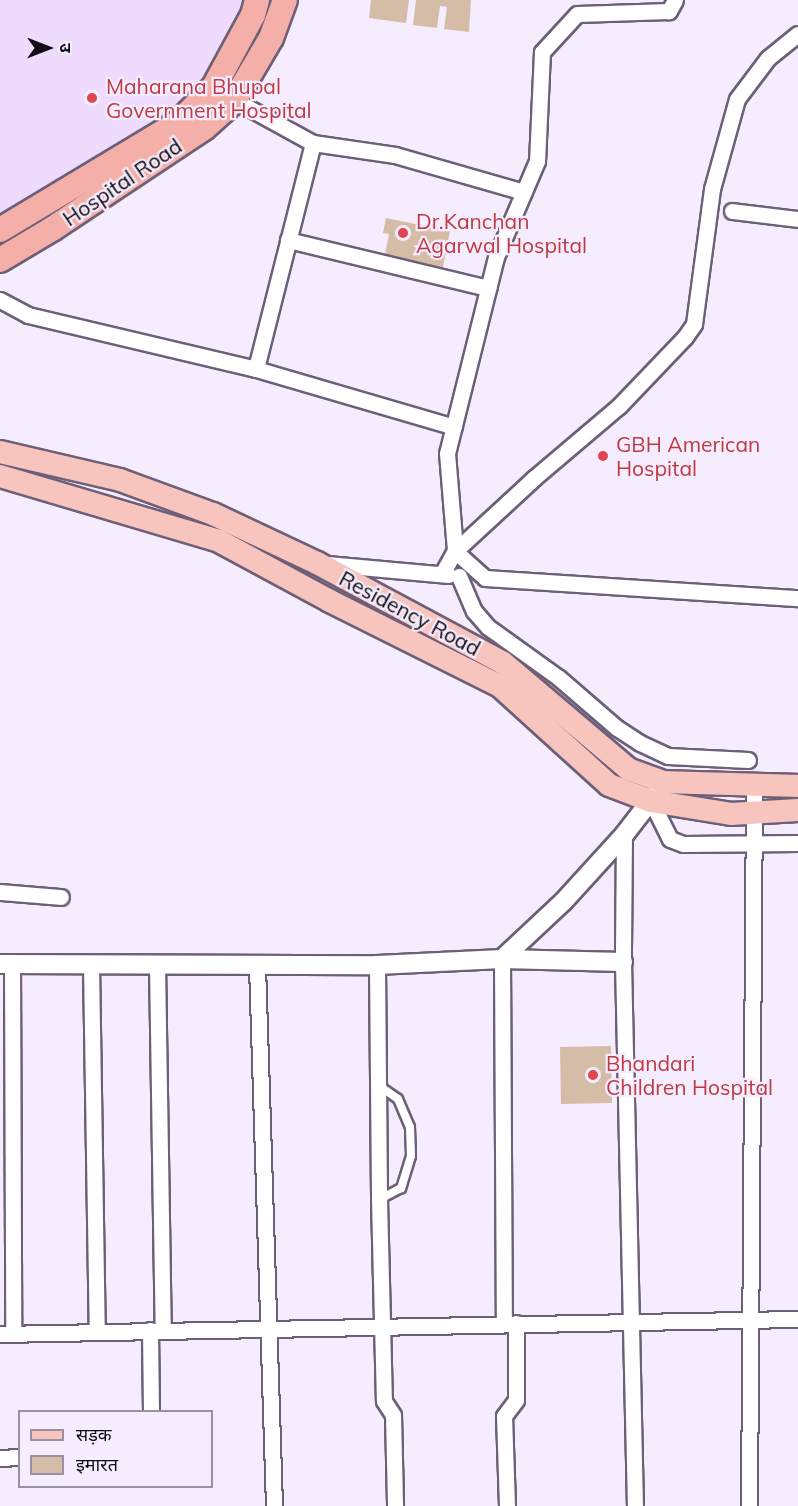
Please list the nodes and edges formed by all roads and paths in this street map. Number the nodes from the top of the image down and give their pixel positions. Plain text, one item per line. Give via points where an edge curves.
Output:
1 (257, 0) edge
2 (285, 0) edge
3 (675, 0) edge
4 (798, 34) edge
5 (224, 94) junction
6 (313, 143) junction
7 (524, 192) junction
8 (732, 210) dead end
9 (0, 212) edge
10 (25, 214) junction
11 (798, 219) edge
12 (0, 230) edge
13 (288, 240) junction
14 (0, 260) edge
15 (488, 288) junction
16 (0, 300) edge
17 (256, 369) junction
18 (454, 428) junction
19 (0, 452) edge
20 (0, 476) edge
21 (455, 551) junction
22 (317, 563) junction
23 (442, 574) junction
24 (459, 576) junction
25 (485, 578) junction
26 (297, 582) junction
27 (798, 598) edge
28 (748, 760) dead end
29 (664, 783) junction
30 (798, 786) edge
31 (754, 787) junction
32 (651, 801) junction
33 (798, 810) edge
34 (754, 812) junction
35 (624, 835) junction
36 (798, 843) edge
37 (754, 844) junction
38 (0, 892) edge
39 (61, 897) dead end
40 (502, 959) junction
41 (623, 962) junction
42 (90, 963) junction
43 (156, 964) junction
44 (6, 965) edge
45 (257, 965) junction
46 (377, 965) junction
47 (377, 1084) junction
48 (379, 1199) junction
49 (751, 1319) junction
50 (798, 1319) edge
51 (631, 1320) junction
52 (510, 1323) junction
53 (382, 1325) junction
54 (268, 1327) junction
55 (157, 1330) junction
56 (97, 1331) junction
57 (7, 1333) edge
58 (151, 1410) edge
59 (18, 1457) edge
60 (0, 1458) edge
61 (274, 1506) edge
62 (395, 1506) edge
63 (507, 1506) edge
64 (635, 1506) edge
65 (749, 1506) edge

1 - 5 highway
2 - 5 highway, Hospital Road via 271,38
3 - 7 street via 669,11 577,14 542,52 537,161
4 - 21 street via 768,58 737,99 712,189 694,324 619,406
5 - 6 street
5 - 10 highway
5 - 14 highway, Hospital Road via 204,128
6 - 7 street via 394,155
6 - 13 street
7 - 15 street via 496,257
8 - 11 street
9 - 10 street
10 - 12 highway
13 - 15 street
13 - 17 street
15 - 18 street
16 - 17 street via 28,315
17 - 18 street
18 - 21 street via 447,453
19 - 22 main road, Residency Road via 120,480 213,514
20 - 26 main road via 219,541
21 - 23 street
21 - 25 street
22 - 23 street
22 - 26 street
22 - 29 main road, Residency Road via 502,662 628,769
23 - 24 street
24 - 25 street
24 - 28 street via 474,611 488,627 640,743 668,756
25 - 27 street
26 - 32 main road via 500,686 609,785
29 - 31 main road, Residency Road
29 - 32 street
30 - 31 main road, Residency Road
31 - 34 street
32 - 34 main road via 731,814
32 - 35 street
32 - 37 street via 670,839 683,844
33 - 34 main road
34 - 37 street
35 - 40 street via 563,902
35 - 41 street
36 - 37 street
37 - 49 street
38 - 39 street
40 - 41 street
40 - 46 street
40 - 52 street
41 - 51 street
42 - 43 street
42 - 44 street
42 - 56 street
43 - 45 street
43 - 55 street
44 - 57 street
45 - 46 street
45 - 54 street
46 - 47 street
47 - 48 street
47 - 48 lane via 398,1099 410,1127 411,1156 401,1188
48 - 53 street
49 - 50 street
49 - 51 street
49 - 65 street
51 - 52 street
51 - 64 street
52 - 53 street
52 - 63 street via 516,1400 504,1416
53 - 54 street
53 - 62 street via 384,1401 393,1415
54 - 55 street
54 - 61 street
55 - 56 street
55 - 58 street
56 - 57 street
59 - 60 street

